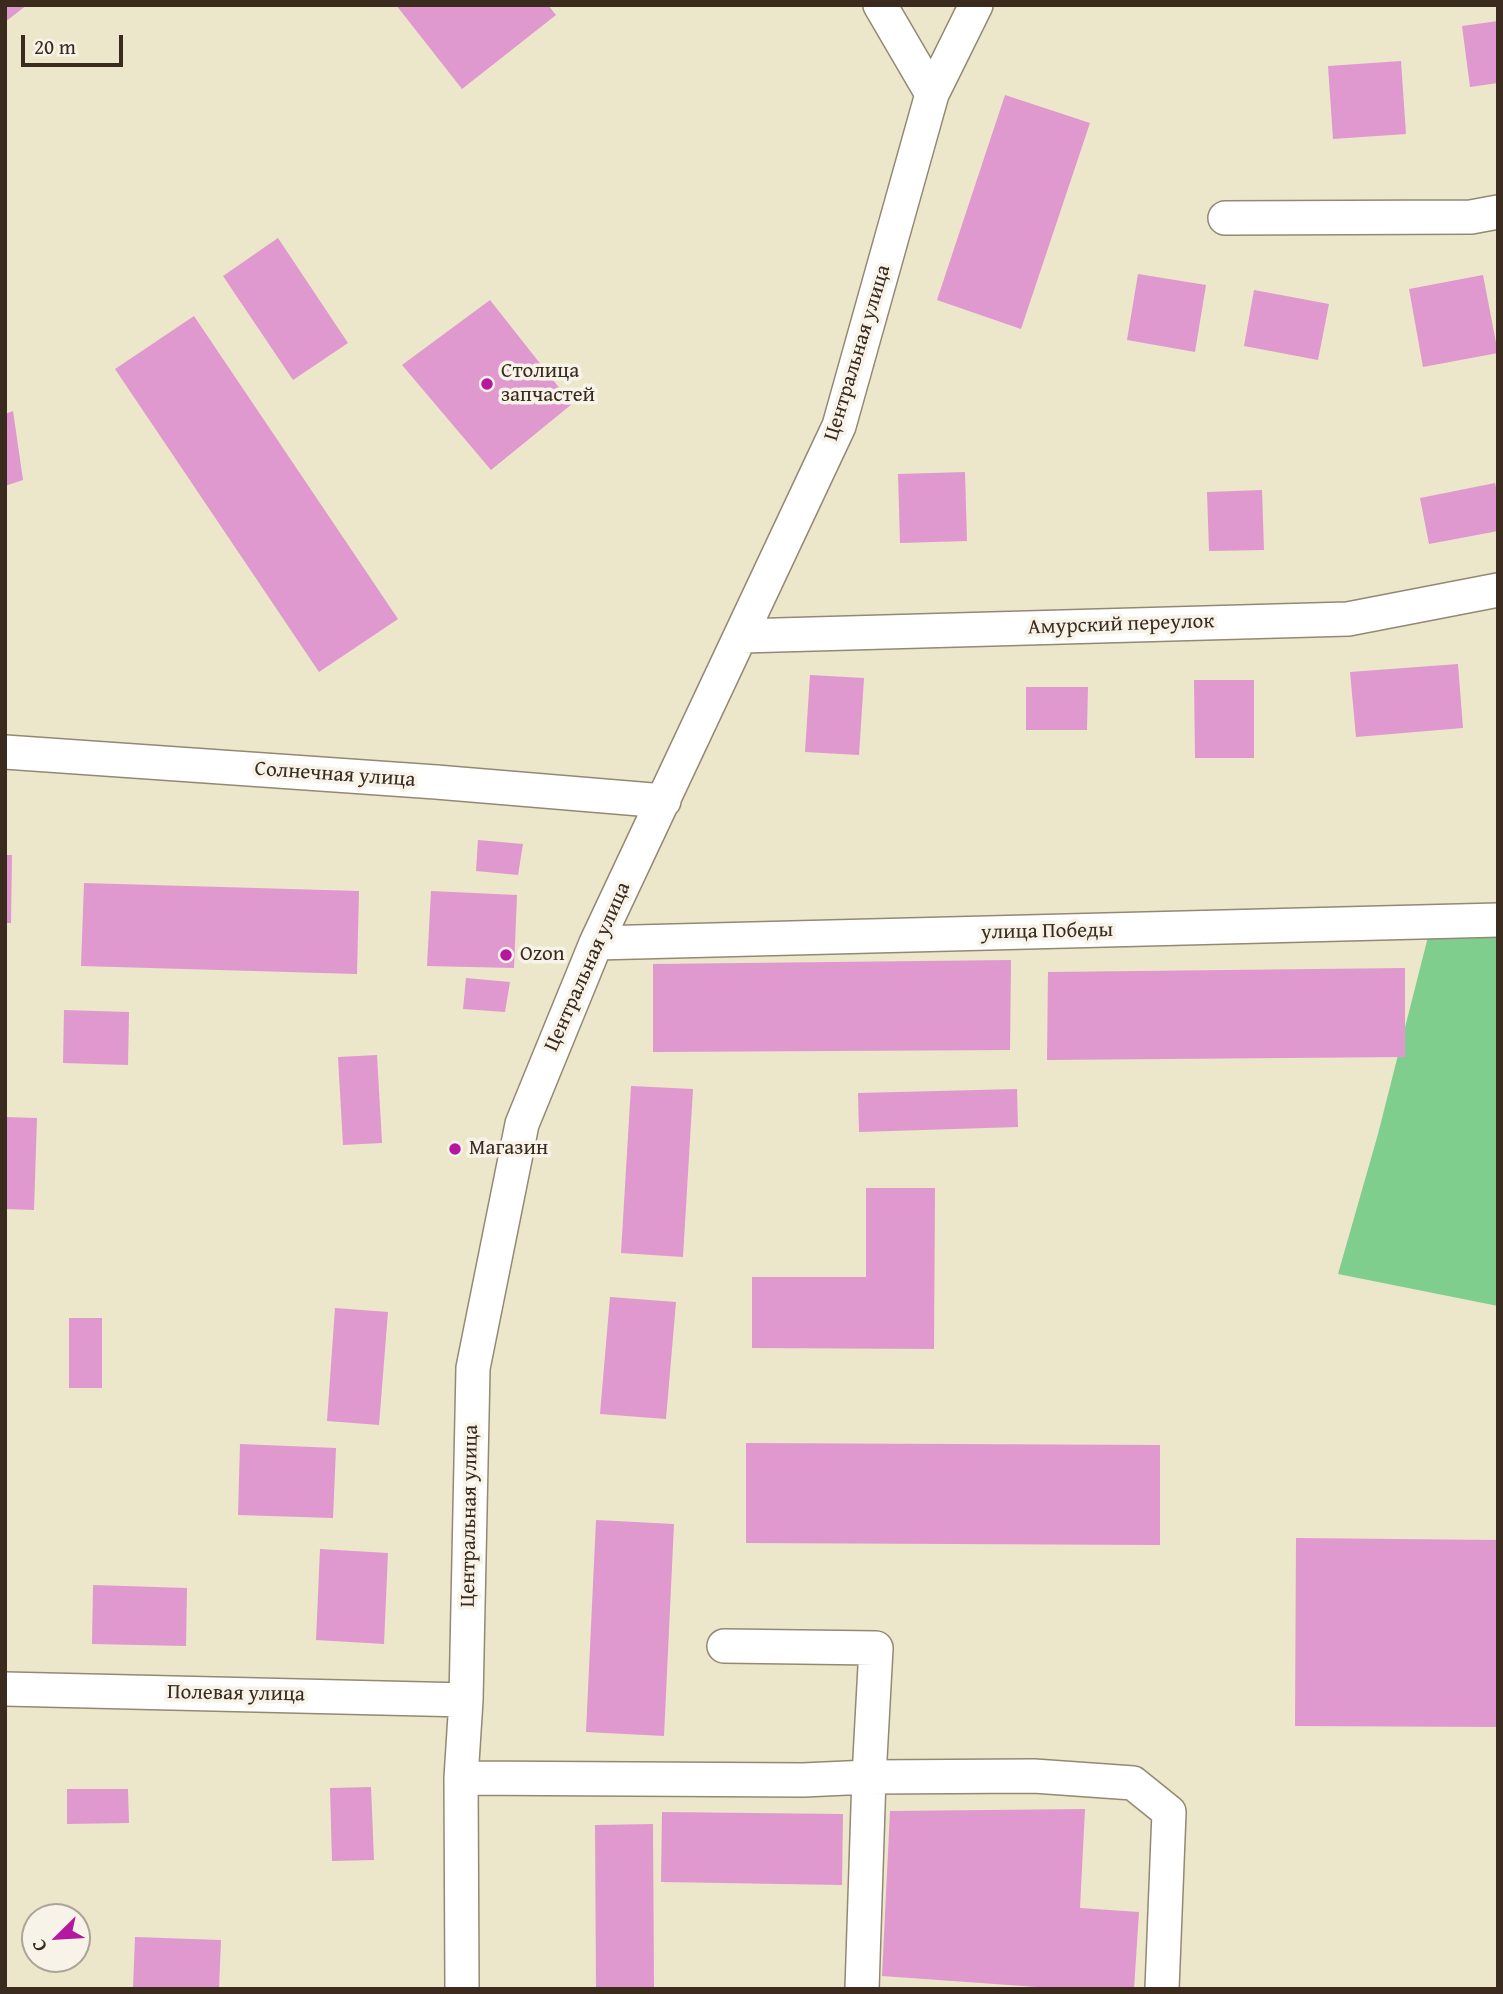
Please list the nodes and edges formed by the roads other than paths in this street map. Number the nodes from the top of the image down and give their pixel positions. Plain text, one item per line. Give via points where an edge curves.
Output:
1 (880, 5) edge
2 (975, 5) edge
3 (932, 94) junction
4 (1498, 212) edge
5 (1225, 218) dead end
6 (1498, 590) edge
7 (742, 636) junction
8 (5, 752) edge
9 (664, 801) junction
10 (1498, 920) edge
11 (596, 943) junction
12 (724, 1646) dead end
13 (5, 1689) edge
14 (466, 1700) junction
15 (869, 1777) junction
16 (461, 1778) junction
17 (461, 1989) edge
18 (862, 1989) edge
19 (1162, 1989) edge

1 - 3 street
2 - 3 street, Центральная улица
3 - 7 street, Центральная улица via 839,426
4 - 5 street via 1471,217
6 - 7 street, Амурский переулок via 1348,619
7 - 9 street, Центральная улица
8 - 9 street, Солнечная улица
9 - 11 street, Центральная улица
10 - 11 street, улица Победы
11 - 14 street, Центральная улица via 522,1124 473,1368
12 - 15 street via 876,1648
13 - 14 street, Полевая улица
14 - 16 street, Центральная улица
15 - 16 street
15 - 18 street
15 - 19 street via 1034,1776 1133,1783 1168,1812
16 - 17 street, Центральная улица

